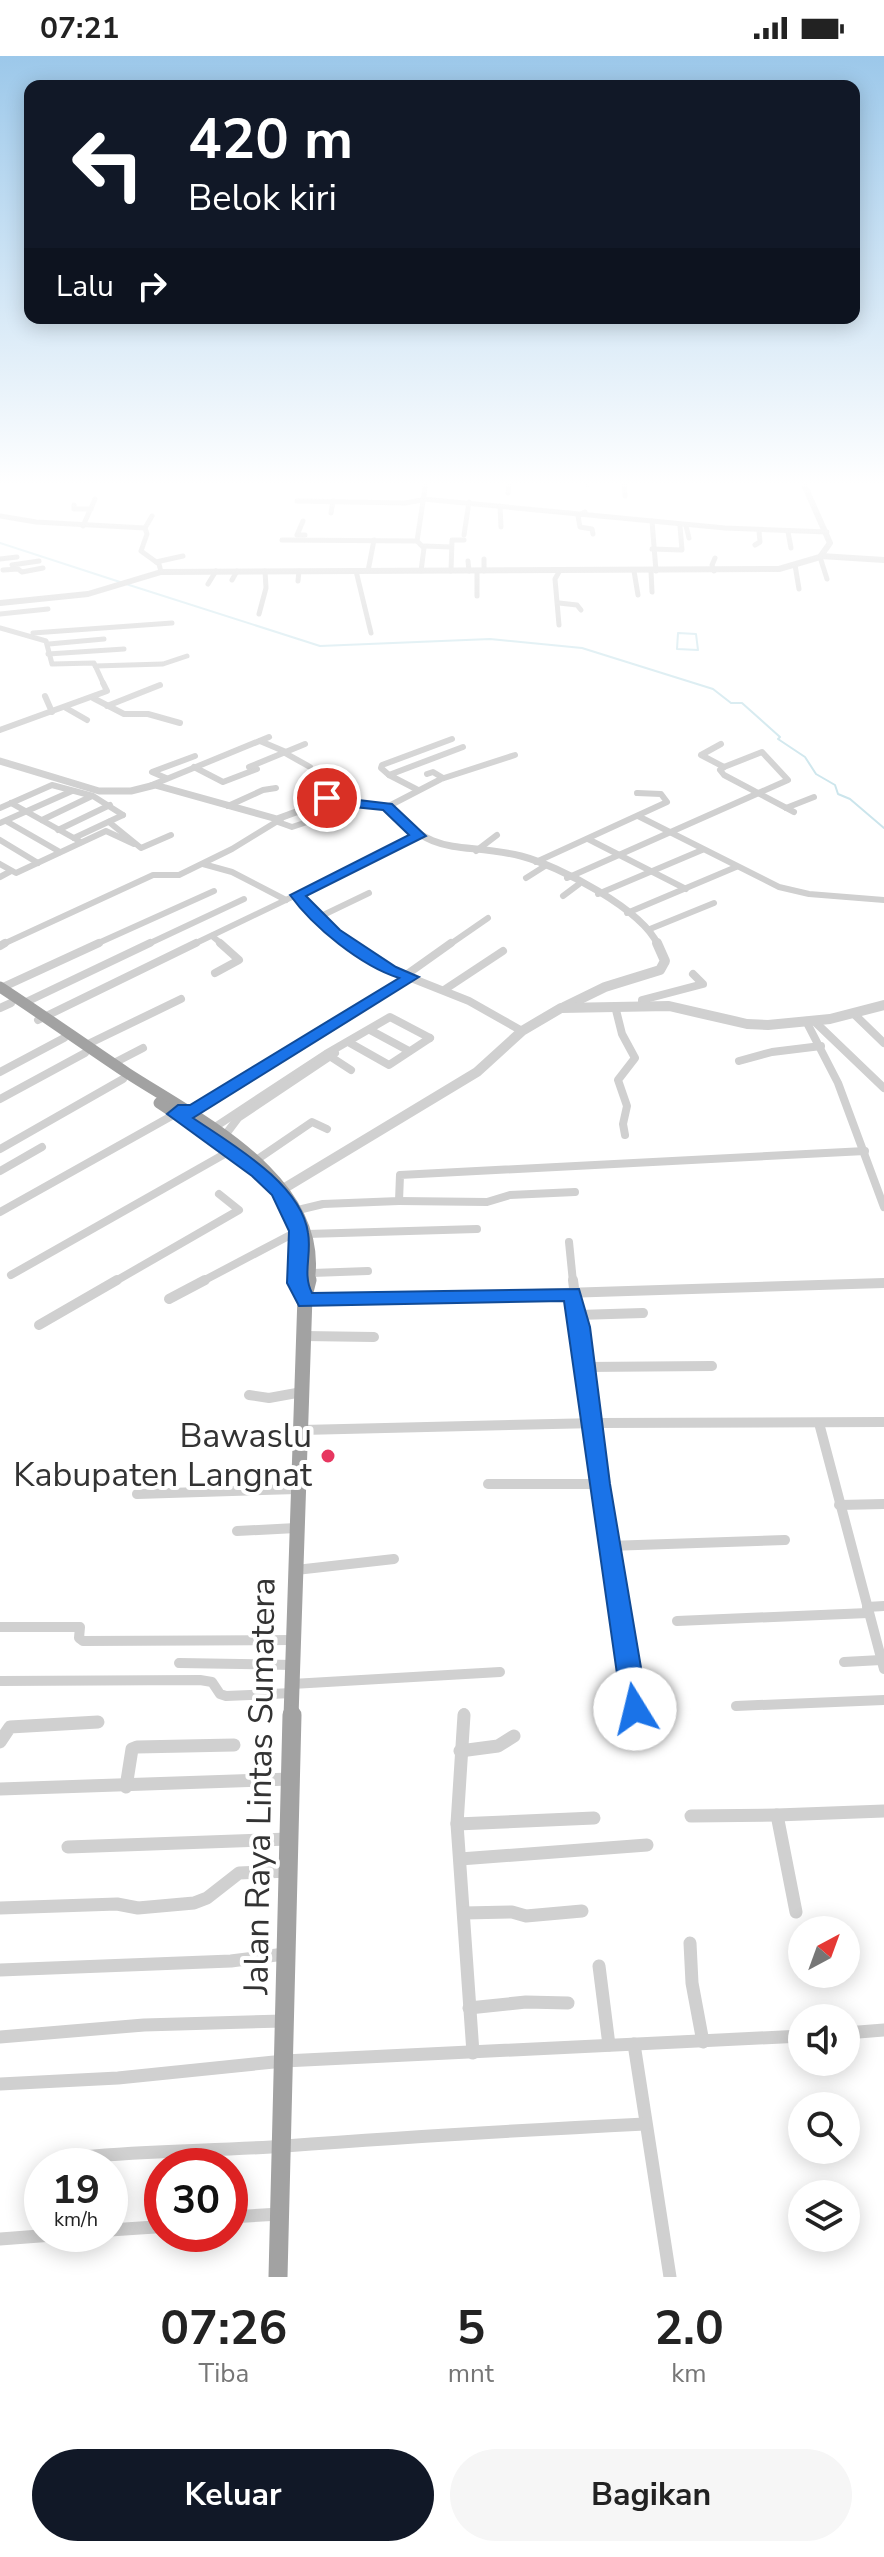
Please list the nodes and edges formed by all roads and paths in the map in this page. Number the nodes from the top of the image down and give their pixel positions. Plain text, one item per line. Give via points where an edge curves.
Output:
1 (112, 586) edge
2 (266, 586) edge
3 (360, 586) edge
4 (477, 586) edge
5 (556, 586) edge
6 (636, 586) edge
7 (652, 586) edge
8 (798, 586) edge
9 (799, 589) dead end
10 (652, 592) dead end
11 (638, 595) dead end
12 (477, 596) dead end
13 (0, 603) edge
14 (559, 603) junction
15 (48, 609) dead end
16 (581, 610) dead end
17 (0, 614) edge
18 (259, 614) dead end
19 (172, 623) dead end
20 (559, 625) dead end
21 (0, 628) edge
22 (371, 633) dead end
23 (28, 634) junction
24 (104, 639) dead end
25 (49, 644) junction
26 (124, 649) dead end
27 (48, 654) junction
28 (187, 656) dead end
29 (95, 666) junction
30 (160, 685) dead end
31 (45, 696) dead end
32 (93, 698) junction
33 (62, 706) junction
34 (107, 706) junction
35 (52, 712) junction
36 (87, 720) dead end
37 (180, 723) dead end
38 (0, 730) edge
39 (452, 739) dead end
40 (305, 744) dead end
41 (721, 744) dead end
42 (463, 747) dead end
43 (285, 753) junction
44 (515, 755) dead end
45 (195, 756) dead end
46 (0, 761) edge
47 (194, 767) junction
48 (310, 767) dead end
49 (724, 767) junction
50 (427, 774) dead end
51 (389, 775) junction
52 (166, 778) junction
53 (443, 778) junction
54 (152, 785) junction
55 (276, 788) dead end
56 (418, 790) junction
57 (72, 791) junction
58 (306, 791) dead end
59 (96, 793) junction
60 (637, 793) dead end
61 (759, 793) junction
62 (814, 797) dead end
63 (328, 801) junction
64 (11, 803) junction
65 (110, 805) junction
66 (228, 806) junction
67 (387, 807) junction
68 (0, 808) edge
69 (786, 808) junction
70 (26, 811) junction
71 (794, 812) dead end
72 (638, 816) junction
73 (42, 820) junction
74 (280, 821) junction
75 (310, 821) dead end
76 (3, 822) edge
77 (109, 822) junction
78 (58, 830) junction
79 (669, 832) junction
80 (171, 835) dead end
81 (497, 835) dead end
82 (419, 836) junction
83 (74, 838) junction
84 (588, 839) junction
85 (0, 840) edge
86 (81, 842) junction
87 (134, 844) junction
88 (702, 850) junction
89 (475, 851) junction
90 (60, 852) junction
91 (618, 855) junction
92 (38, 863) junction
93 (0, 864) edge
94 (203, 864) junction
95 (540, 864) junction
96 (736, 867) junction
97 (651, 871) junction
98 (5, 872) edge
99 (526, 878) dead end
100 (567, 878) junction
101 (579, 884) junction
102 (686, 889) junction
103 (214, 891) dead end
104 (369, 893) dead end
105 (598, 894) junction
106 (297, 895) junction
107 (563, 896) dead end
108 (244, 899) dead end
109 (286, 900) junction
110 (884, 900) edge
111 (714, 903) dead end
112 (627, 913) junction
113 (317, 918) junction
114 (488, 918) dead end
115 (650, 929) junction
116 (212, 936) junction
117 (0, 946) edge
118 (503, 951) dead end
119 (215, 973) dead end
120 (693, 974) dead end
121 (409, 976) junction
122 (444, 990) junction
123 (6, 997) edge
124 (181, 999) dead end
125 (884, 1005) edge
126 (615, 1006) junction
127 (642, 1006) junction
128 (564, 1007) junction
129 (854, 1014) junction
130 (41, 1018) junction
131 (810, 1021) junction
132 (370, 1030) junction
133 (522, 1031) junction
134 (64, 1038) junction
135 (350, 1043) junction
136 (884, 1043) edge
137 (821, 1046) junction
138 (143, 1048) dead end
139 (86, 1049) junction
140 (338, 1049) junction
141 (409, 1051) junction
142 (331, 1057) junction
143 (739, 1061) dead end
144 (114, 1063) junction
145 (351, 1070) dead end
146 (0, 1072) edge
147 (123, 1079) junction
148 (884, 1088) edge
149 (0, 1099) edge
150 (183, 1112) junction
151 (211, 1129) junction
152 (327, 1129) dead end
153 (625, 1135) dead end
154 (223, 1138) junction
155 (42, 1147) dead end
156 (0, 1149) edge
157 (230, 1151) junction
158 (865, 1151) junction
159 (255, 1161) junction
160 (0, 1171) edge
161 (283, 1189) junction
162 (575, 1192) dead end
163 (219, 1194) dead end
164 (399, 1201) junction
165 (884, 1207) edge
166 (298, 1210) junction
167 (0, 1212) edge
168 (477, 1229) dead end
169 (303, 1232) junction
170 (569, 1242) dead end
171 (368, 1271) dead end
172 (312, 1273) junction
173 (11, 1275) dead end
174 (884, 1283) edge
175 (572, 1294) junction
176 (305, 1298) junction
177 (169, 1299) dead end
178 (643, 1313) dead end
179 (578, 1315) junction
180 (39, 1325) dead end
181 (304, 1336) junction
182 (374, 1337) dead end
183 (712, 1366) dead end
184 (585, 1367) junction
185 (302, 1392) junction
186 (249, 1395) dead end
187 (884, 1422) edge
188 (819, 1423) junction
189 (593, 1424) junction
190 (302, 1430) junction
191 (488, 1484) dead end
192 (599, 1484) junction
193 (297, 1489) junction
194 (137, 1494) dead end
195 (884, 1504) edge
196 (839, 1505) junction
197 (296, 1528) junction
198 (237, 1531) dead end
199 (785, 1540) dead end
200 (608, 1546) junction
201 (394, 1559) dead end
202 (295, 1570) junction
203 (884, 1606) edge
204 (867, 1610) junction
205 (677, 1621) dead end
206 (0, 1627) edge
207 (293, 1640) junction
208 (844, 1662) dead end
209 (179, 1663) dead end
210 (883, 1664) edge
211 (293, 1665) junction
212 (500, 1672) dead end
213 (0, 1681) edge
214 (292, 1688) junction
215 (884, 1700) edge
216 (736, 1706) dead end
217 (635, 1709) dead end
218 (464, 1713) dead end
219 (98, 1722) dead end
220 (514, 1736) dead end
221 (0, 1742) edge
222 (234, 1745) dead end
223 (460, 1751) junction
224 (290, 1779) junction
225 (126, 1787) junction
226 (0, 1789) edge
227 (884, 1811) edge
228 (777, 1815) junction
229 (691, 1816) dead end
230 (594, 1818) dead end
231 (457, 1824) junction
232 (289, 1839) junction
233 (647, 1845) dead end
234 (68, 1847) dead end
235 (460, 1859) junction
236 (288, 1871) junction
237 (0, 1908) edge
238 (582, 1911) dead end
239 (796, 1912) dead end
240 (464, 1913) junction
241 (690, 1943) dead end
242 (285, 1954) junction
243 (599, 1966) dead end
244 (0, 1970) edge
245 (568, 2003) dead end
246 (469, 2008) junction
247 (285, 2021) junction
248 (884, 2030) edge
249 (860, 2032) edge
250 (0, 2037) edge
251 (788, 2037) edge
252 (703, 2042) junction
253 (634, 2044) junction
254 (609, 2045) junction
255 (473, 2053) junction
256 (284, 2061) junction
257 (0, 2084) edge
258 (645, 2124) junction
259 (282, 2146) junction
260 (128, 2153) edge
261 (280, 2214) junction
262 (248, 2216) edge
263 (24, 2237) edge
264 (0, 2239) edge
265 (278, 2277) edge
266 (670, 2277) edge

1 - 13 street via 88,594
2 - 18 street
3 - 22 street
4 - 12 street
5 - 14 street
6 - 11 street
7 - 10 street
8 - 9 street
14 - 16 street
14 - 20 street
15 - 17 street
19 - 23 street
21 - 23 street
23 - 25 street
24 - 25 street
25 - 27 street
26 - 27 street
27 - 29 street via 52,664
28 - 29 street via 163,664
29 - 32 street via 107,691
30 - 34 street
31 - 35 street
32 - 33 street
32 - 34 street
33 - 35 street
33 - 36 street
34 - 37 street
35 - 38 street
39 - 51 street via 382,765
40 - 43 street
41 - 49 street via 701,755
42 - 51 street
43 - 47 street via 272,741 260,741
43 - 47 street via 223,782
43 - 48 street
44 - 53 street
45 - 52 street via 152,772
46 - 59 street
47 - 52 street
49 - 61 street via 724,775
49 - 61 street via 764,753 788,780
50 - 53 street
51 - 56 street
52 - 54 street
53 - 56 street
54 - 59 street
54 - 66 street
55 - 66 street
56 - 67 street
57 - 59 street
57 - 64 street via 52,785
57 - 70 street
58 - 63 street
59 - 65 street
59 - 73 street
60 - 72 street via 661,794 667,802
61 - 69 street
61 - 79 street
62 - 69 street
63 - 67 street
63 - 74 street
64 - 68 street
64 - 70 street
65 - 77 street via 123,815
65 - 78 street
66 - 74 street
67 - 82 street
69 - 71 street
70 - 73 street
70 - 76 street
72 - 79 street
72 - 84 street
73 - 78 street
74 - 75 street via 292,827
74 - 94 street
76 - 90 street
77 - 83 street
77 - 87 street
78 - 83 street
79 - 88 street
79 - 91 street
80 - 87 street via 141,848
81 - 89 street
82 - 89 street via 446,849
82 - 106 street
83 - 86 street
84 - 91 street
84 - 95 street
85 - 92 street
86 - 87 street via 106,831
86 - 90 street
88 - 96 street
88 - 97 street
89 - 95 street via 521,856
90 - 92 street
91 - 97 street
91 - 100 street
92 - 98 street
93 - 98 street
94 - 109 street via 232,872
94 - 117 street via 179,875 153,875
95 - 99 street
95 - 100 street
96 - 102 street
96 - 110 street via 799,892
97 - 102 street
97 - 105 street
100 - 101 street
101 - 105 street
101 - 107 street
102 - 112 street
103 - 123 street
104 - 113 street
105 - 112 street
106 - 109 street
106 - 113 street
108 - 123 street
109 - 116 street
111 - 115 street
112 - 115 street
113 - 121 street via 391,970
114 - 121 street
115 - 128 street via 665,961 663,968
116 - 119 street via 239,960
116 - 130 street
118 - 122 street
120 - 127 street via 703,984 642,1000
121 - 122 street
121 - 150 street
122 - 133 street
123 - 130 highway, Jalan Raya Lintas Sumatera
124 - 139 street
125 - 129 street
126 - 127 street
126 - 128 street
126 - 153 street via 635,1058 618,1080 627,1106
127 - 131 street via 678,1007 747,1024
128 - 133 street
129 - 131 street
129 - 136 street
130 - 134 highway, Jalan Raya Lintas Sumatera
130 - 139 highway, Jalan Raya Lintas Sumatera
131 - 137 street
131 - 148 street
132 - 135 street
132 - 141 street
132 - 141 street via 390,1017 430,1038
133 - 161 street via 477,1072
134 - 139 highway, Jalan Raya Lintas Sumatera
134 - 146 street
135 - 140 street
135 - 141 street via 389,1065
137 - 143 street
137 - 158 street
138 - 144 street
139 - 144 highway, Jalan Raya Lintas Sumatera
139 - 147 highway, Jalan Raya Lintas Sumatera
139 - 149 street
140 - 142 street
140 - 151 street
142 - 145 street
142 - 154 street via 238,1118
144 - 150 highway, Jalan Raya Lintas Sumatera
147 - 150 highway, Jalan Raya Lintas Sumatera
147 - 156 street
150 - 151 highway, Jalan Raya Lintas Sumatera
150 - 157 highway, Jalan Raya Lintas Sumatera
150 - 167 street
151 - 154 highway, Jalan Raya Lintas Sumatera
152 - 159 street via 312,1122
154 - 159 highway, Jalan Raya Lintas Sumatera
155 - 160 street
157 - 169 highway, Jalan Raya Lintas Sumatera via 280,1192
157 - 173 street
158 - 164 street via 400,1175
158 - 165 street
159 - 161 highway, Jalan Raya Lintas Sumatera
161 - 166 highway, Jalan Raya Lintas Sumatera
162 - 164 street via 510,1195 487,1202
163 - 180 street via 239,1210
164 - 166 street
166 - 169 highway, Jalan Raya Lintas Sumatera
168 - 169 street
169 - 172 highway, Jalan Raya Lintas Sumatera
169 - 176 highway, Jalan Raya Lintas Sumatera via 297,1283
169 - 177 street
170 - 175 street
171 - 172 street
172 - 176 highway, Jalan Raya Lintas Sumatera
174 - 175 street
175 - 176 street
175 - 179 street
176 - 181 highway, Jalan Raya Lintas Sumatera
178 - 179 street
179 - 184 street
181 - 182 street
181 - 185 highway, Jalan Raya Lintas Sumatera
183 - 184 street
184 - 189 street
185 - 186 street via 269,1398
185 - 190 highway, Jalan Raya Lintas Sumatera
187 - 188 street
188 - 189 street
188 - 196 street
189 - 190 street
189 - 192 street
190 - 193 highway, Jalan Raya Lintas Sumatera
191 - 192 street
192 - 200 street
193 - 194 street
193 - 197 highway, Jalan Raya Lintas Sumatera
195 - 196 street
196 - 204 street
197 - 198 street
197 - 202 highway, Jalan Raya Lintas Sumatera
199 - 200 street
200 - 217 street
201 - 202 street
202 - 207 highway, Jalan Raya Lintas Sumatera
203 - 204 street
204 - 205 street
204 - 210 street
206 - 207 street via 80,1627 83,1641
207 - 211 highway, Jalan Raya Lintas Sumatera
208 - 210 street
209 - 211 street
211 - 214 highway, Jalan Raya Lintas Sumatera
212 - 214 street
213 - 214 street via 200,1680 212,1682 226,1696
214 - 224 highway, Jalan Raya Lintas Sumatera
215 - 216 street
218 - 223 street
219 - 221 street via 10,1727
220 - 223 street via 498,1746
222 - 225 street via 137,1747 132,1749
223 - 231 street
224 - 225 street
224 - 232 highway, Jalan Raya Lintas Sumatera
225 - 226 street
227 - 228 street
228 - 229 street
228 - 239 street
230 - 231 street
231 - 235 street
232 - 234 street
232 - 236 highway, Jalan Raya Lintas Sumatera
233 - 235 street
235 - 240 street
236 - 237 street via 239,1873 207,1898 184,1905
236 - 242 highway, Jalan Raya Lintas Sumatera
238 - 240 street via 526,1916
240 - 246 street
241 - 252 street
242 - 244 street via 215,1962
242 - 247 highway, Jalan Raya Lintas Sumatera
243 - 254 street
245 - 246 street
246 - 255 street
247 - 250 street
247 - 256 highway, Jalan Raya Lintas Sumatera
248 - 249 street
251 - 252 street
252 - 253 street
253 - 254 street
253 - 258 street
254 - 255 street
255 - 256 street
256 - 257 street
256 - 259 highway, Jalan Raya Lintas Sumatera
258 - 259 street
258 - 266 street
259 - 260 street
259 - 261 highway, Jalan Raya Lintas Sumatera
261 - 262 street
261 - 265 highway, Jalan Raya Lintas Sumatera
263 - 264 street

